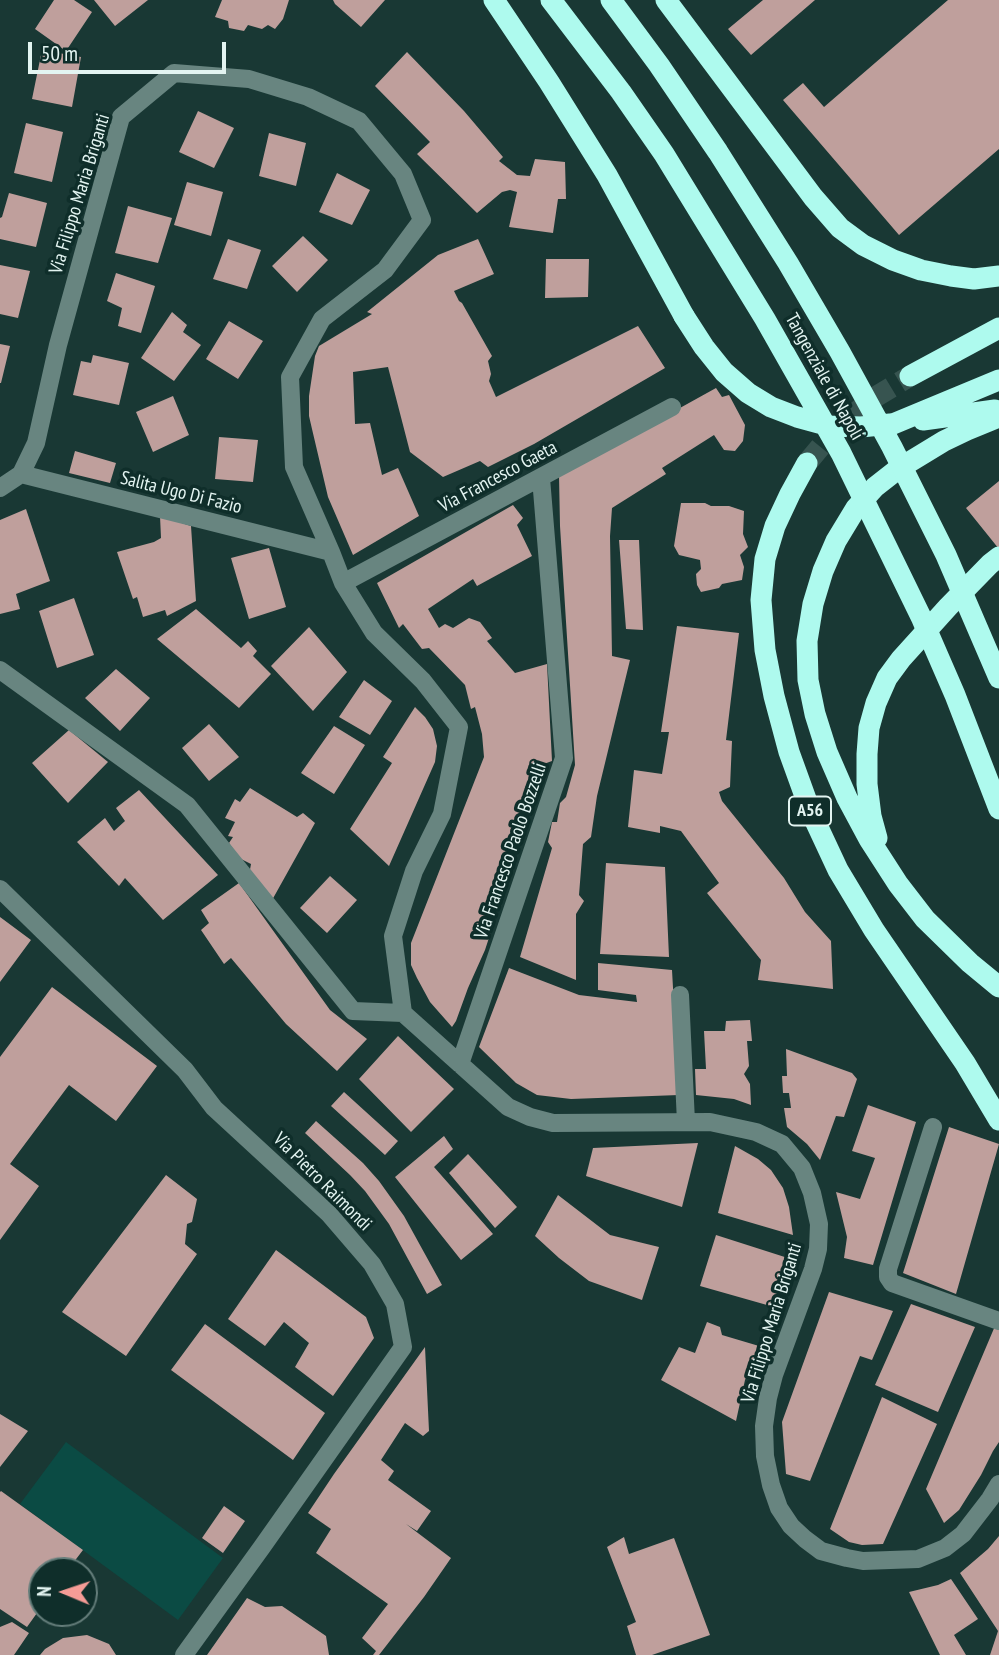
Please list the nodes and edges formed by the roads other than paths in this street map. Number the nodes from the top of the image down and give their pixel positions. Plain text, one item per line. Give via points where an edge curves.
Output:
1 (494, 0) edge
2 (551, 0) edge
3 (611, 0) edge
4 (666, 0) edge
5 (999, 276) edge
6 (999, 328) edge
7 (910, 376) tunnel mouth
8 (999, 380) edge
9 (672, 407) dead end
10 (999, 409) edge
11 (999, 417) edge
12 (893, 424) junction
13 (807, 463) tunnel mouth
14 (21, 474) junction
15 (541, 478) junction
16 (0, 488) edge
17 (331, 552) junction
18 (999, 557) edge
19 (343, 583) junction
20 (0, 670) edge
21 (999, 678) edge
22 (999, 809) edge
23 (898, 884) junction
24 (0, 889) edge
25 (999, 987) edge
26 (680, 995) dead end
27 (403, 1013) junction
28 (460, 1064) junction
29 (999, 1120) edge
30 (686, 1122) junction
31 (933, 1127) dead end
32 (999, 1321) edge
33 (999, 1483) edge
34 (184, 1655) edge

1 - 12 highway, bridge via 607,174 684,316 724,372 748,393 797,417 830,426
2 - 22 highway, Tangenziale di Napoli, bridge via 664,154 841,453 922,618
3 - 21 highway, Tangenziale di Napoli, bridge via 718,152 840,352 946,555
4 - 5 highway via 840,228 863,245 921,270 974,279
6 - 7 highway
8 - 12 highway
9 - 15 street, Via Francesco Gaeta
10 - 12 highway
11 - 23 highway, bridge via 944,441 875,487 836,541 813,604 807,641 815,714 847,798
13 - 29 highway, A56 via 775,526 765,559 761,600 765,650 789,752 838,870
14 - 16 street
14 - 17 street, Salita Ugo Di Fazio
14 - 17 street, Via Filippo Maria Briganti via 36,443 121,117 174,73 249,79 308,97 359,121 403,174 422,220 385,270 323,319 290,377 294,467
15 - 19 street, Via Francesco Gaeta
15 - 28 street, Via Francesco Paolo Bozzelli via 565,758
17 - 19 street, Via Filippo Maria Briganti
18 - 23 highway, bridge via 901,659 876,704 869,728 866,784 877,841
19 - 27 street, Via Filippo Maria Briganti via 374,633 459,727 442,814 414,871 393,936
20 - 27 street via 187,805 353,1011
23 - 25 highway via 948,943
24 - 34 street, Via Pietro Raimondi via 185,1070 214,1108 329,1214 372,1264 396,1304 403,1347
26 - 30 street
27 - 28 street, Via Filippo Maria Briganti
28 - 30 street, Via Filippo Maria Briganti via 508,1107 553,1123
30 - 33 street, Via Filippo Maria Briganti via 756,1132 782,1144 802,1168 812,1193 819,1224 818,1250 774,1375 764,1426 771,1485 791,1526 821,1551 847,1558 918,1559 964,1534
31 - 32 street via 888,1277 892,1283

